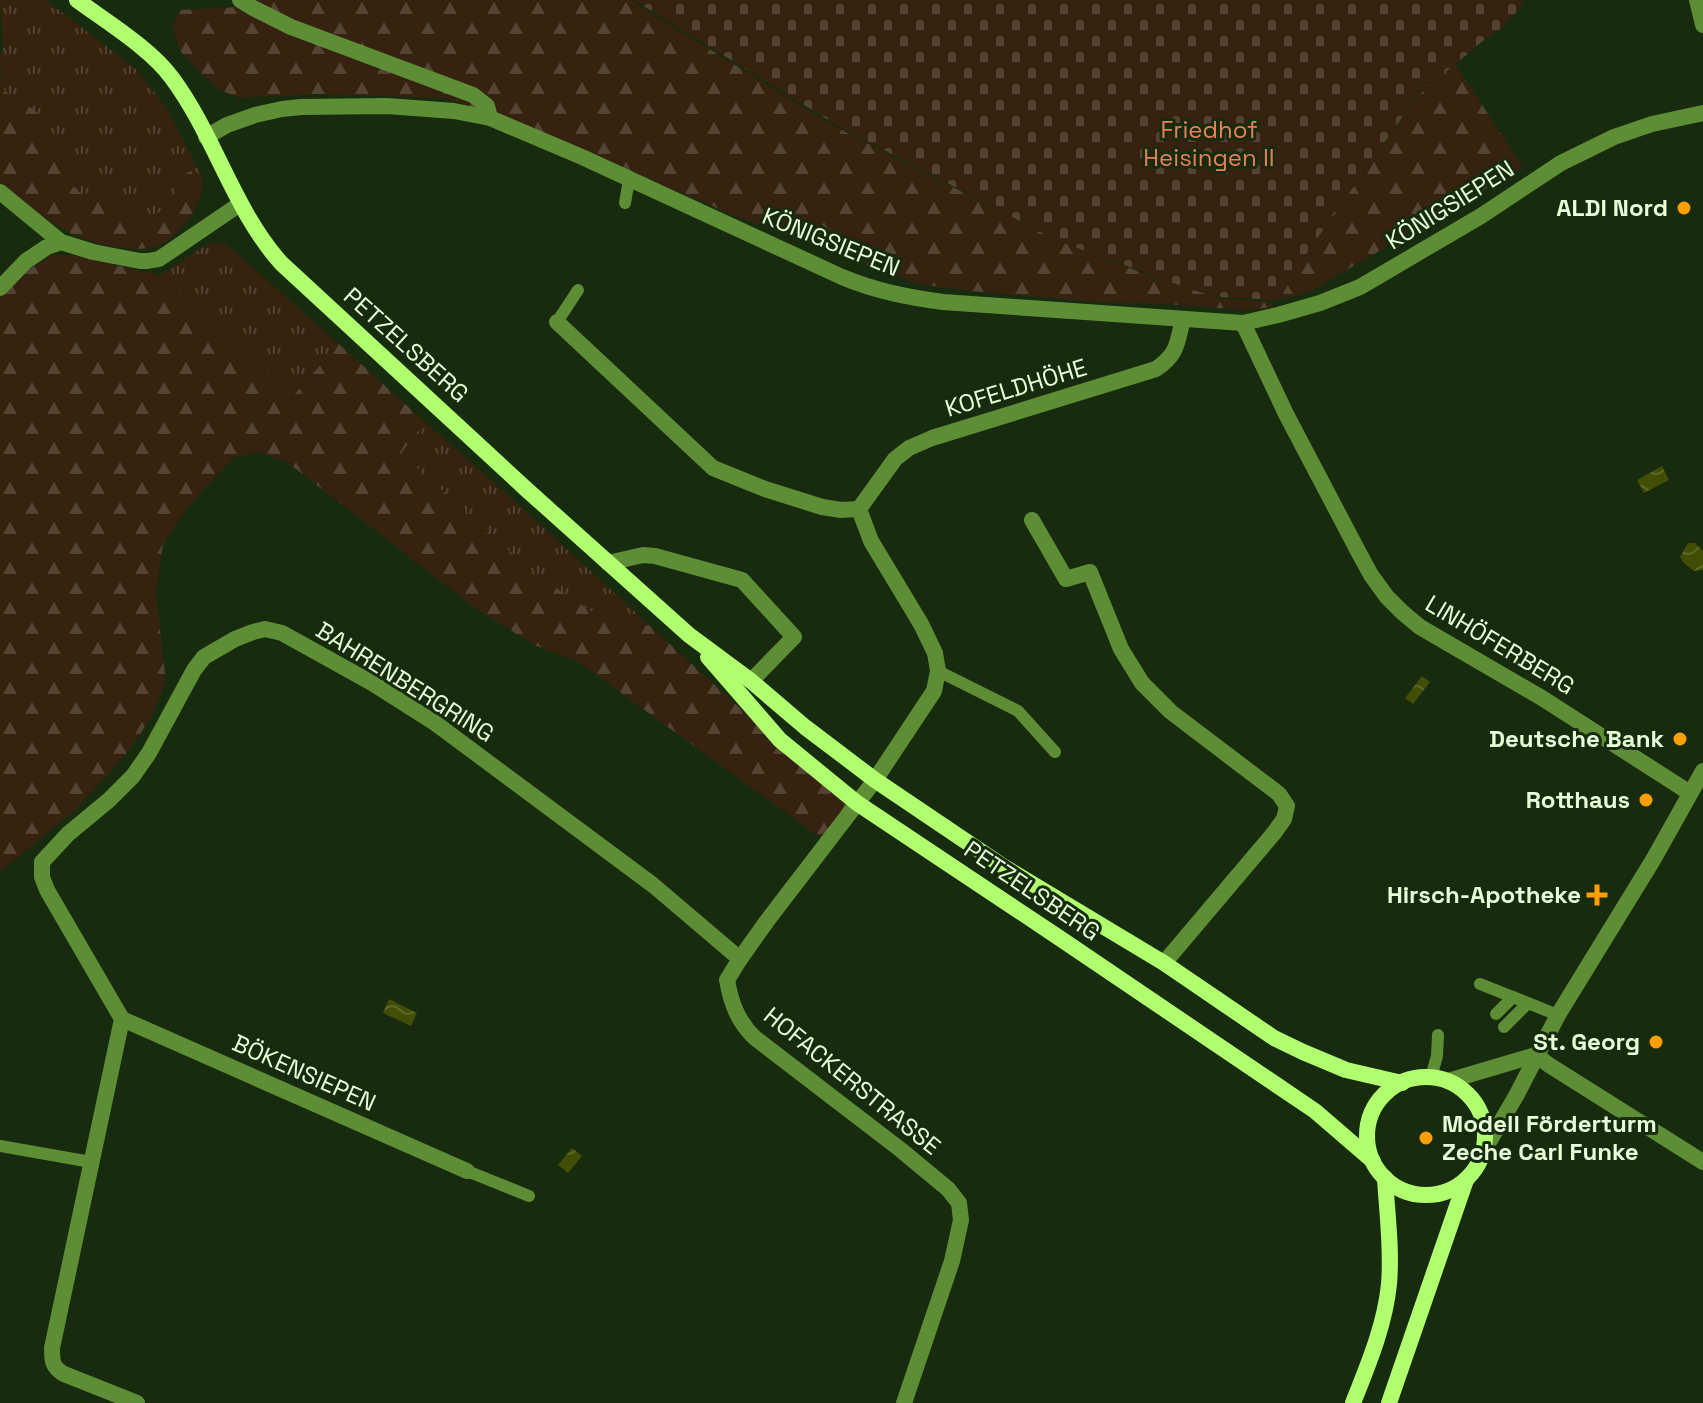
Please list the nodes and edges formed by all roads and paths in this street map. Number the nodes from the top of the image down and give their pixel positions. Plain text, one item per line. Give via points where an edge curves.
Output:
1 (77, 0) edge
2 (240, 0) edge
3 (1697, 0) edge
4 (1703, 25) edge
5 (1703, 113) edge
6 (490, 118) junction
7 (206, 137) junction
8 (629, 179) junction
9 (0, 192) edge
10 (625, 203) dead end
11 (240, 204) junction
12 (61, 242) junction
13 (0, 288) edge
14 (578, 290) dead end
15 (1183, 319) junction
16 (557, 322) joint
17 (1243, 323) junction
18 (859, 509) junction
19 (1032, 520) dead end
20 (608, 563) junction
21 (689, 635) junction
22 (938, 671) junction
23 (751, 681) junction
24 (1055, 752) dead end
25 (1703, 771) edge
26 (875, 780) junction
27 (1690, 793) junction
28 (857, 803) junction
29 (740, 959) junction
30 (1164, 963) junction
31 (1486, 992) dead end
32 (1513, 997) junction
33 (1528, 1003) junction
34 (1496, 1014) dead end
35 (1558, 1015) junction
36 (122, 1019) junction
37 (1504, 1027) dead end
38 (1443, 1046) dead end
39 (1536, 1055) junction
40 (1431, 1077) junction
41 (1448, 1081) junction
42 (1402, 1083) junction
43 (0, 1146) edge
44 (1486, 1147) junction
45 (1373, 1161) junction
46 (91, 1162) junction
47 (1703, 1162) edge
48 (467, 1171) joint
49 (1385, 1178) junction
50 (1466, 1180) junction
51 (529, 1196) dead end
52 (137, 1403) edge
53 (904, 1403) edge
54 (1353, 1403) edge
55 (1389, 1403) edge

1 - 7 main road via 170,75
2 - 6 street via 291,27 473,95 487,106
3 - 4 street
5 - 17 street, KÖNIGSIEPEN via 1614,137 1561,163 1360,287
6 - 7 street, KÖNIGSIEPEN via 387,106 291,108 246,118
6 - 8 street, KÖNIGSIEPEN
7 - 11 main road, PETZELSBERG
8 - 10 lane
8 - 15 street, KÖNIGSIEPEN via 878,291 943,302
9 - 12 street
11 - 12 street via 159,259 93,252
11 - 20 main road, PETZELSBERG via 281,263
12 - 13 street via 26,261
14 - 16 lane
15 - 17 street, KÖNIGSIEPEN
15 - 18 street, KOFELDHÖHE via 1176,350 1156,369 909,448
16 - 18 street via 713,468 822,507
17 - 27 street, LINHÖFERBERG via 1359,553 1387,597 1431,634
18 - 22 street via 871,541 921,624
19 - 30 street via 1066,579 1090,572 1121,649 1142,683 1287,806 1274,833
20 - 21 main road, PETZELSBERG
20 - 23 street via 655,556 742,580 794,637
21 - 23 main road, PETZELSBERG
21 - 28 main road, PETZELSBERG via 780,740
22 - 24 lane via 1018,711
22 - 26 street via 928,704
23 - 26 main road, PETZELSBERG
25 - 27 street
26 - 28 street, HOFACKERSTRASSE
26 - 30 main road, PETZELSBERG via 1001,865
27 - 35 street
28 - 29 street, HOFACKERSTRASSE
28 - 45 main road, PETZELSBERG via 1315,1111
29 - 36 street, BAHRENBERGRING via 653,885 435,723 282,633 265,629 204,657 133,776 42,862 47,890
29 - 53 street, HOFACKERSTRASSE via 727,980 733,1007 747,1031 901,1150 959,1203 961,1220 952,1261
30 - 42 main road, PETZELSBERG via 1274,1038 1346,1070
31 - 32 lane
32 - 33 lane
32 - 34 lane
33 - 35 lane
33 - 37 lane
35 - 39 street
36 - 46 street
36 - 48 street, BÖKENSIEPEN
38 - 40 lane
39 - 41 street
39 - 44 street
39 - 47 street
40 - 41 main road
40 - 42 main road
41 - 44 main road via 1475,1103
42 - 45 main road via 1383,1096 1371,1116 1368,1139
43 - 46 lane
44 - 50 main road
45 - 49 main road
46 - 52 street via 52,1364 64,1374
48 - 51 lane
49 - 50 main road via 1410,1193 1425,1195 1440,1194
49 - 54 main road via 1389,1287 1374,1349
50 - 55 main road

